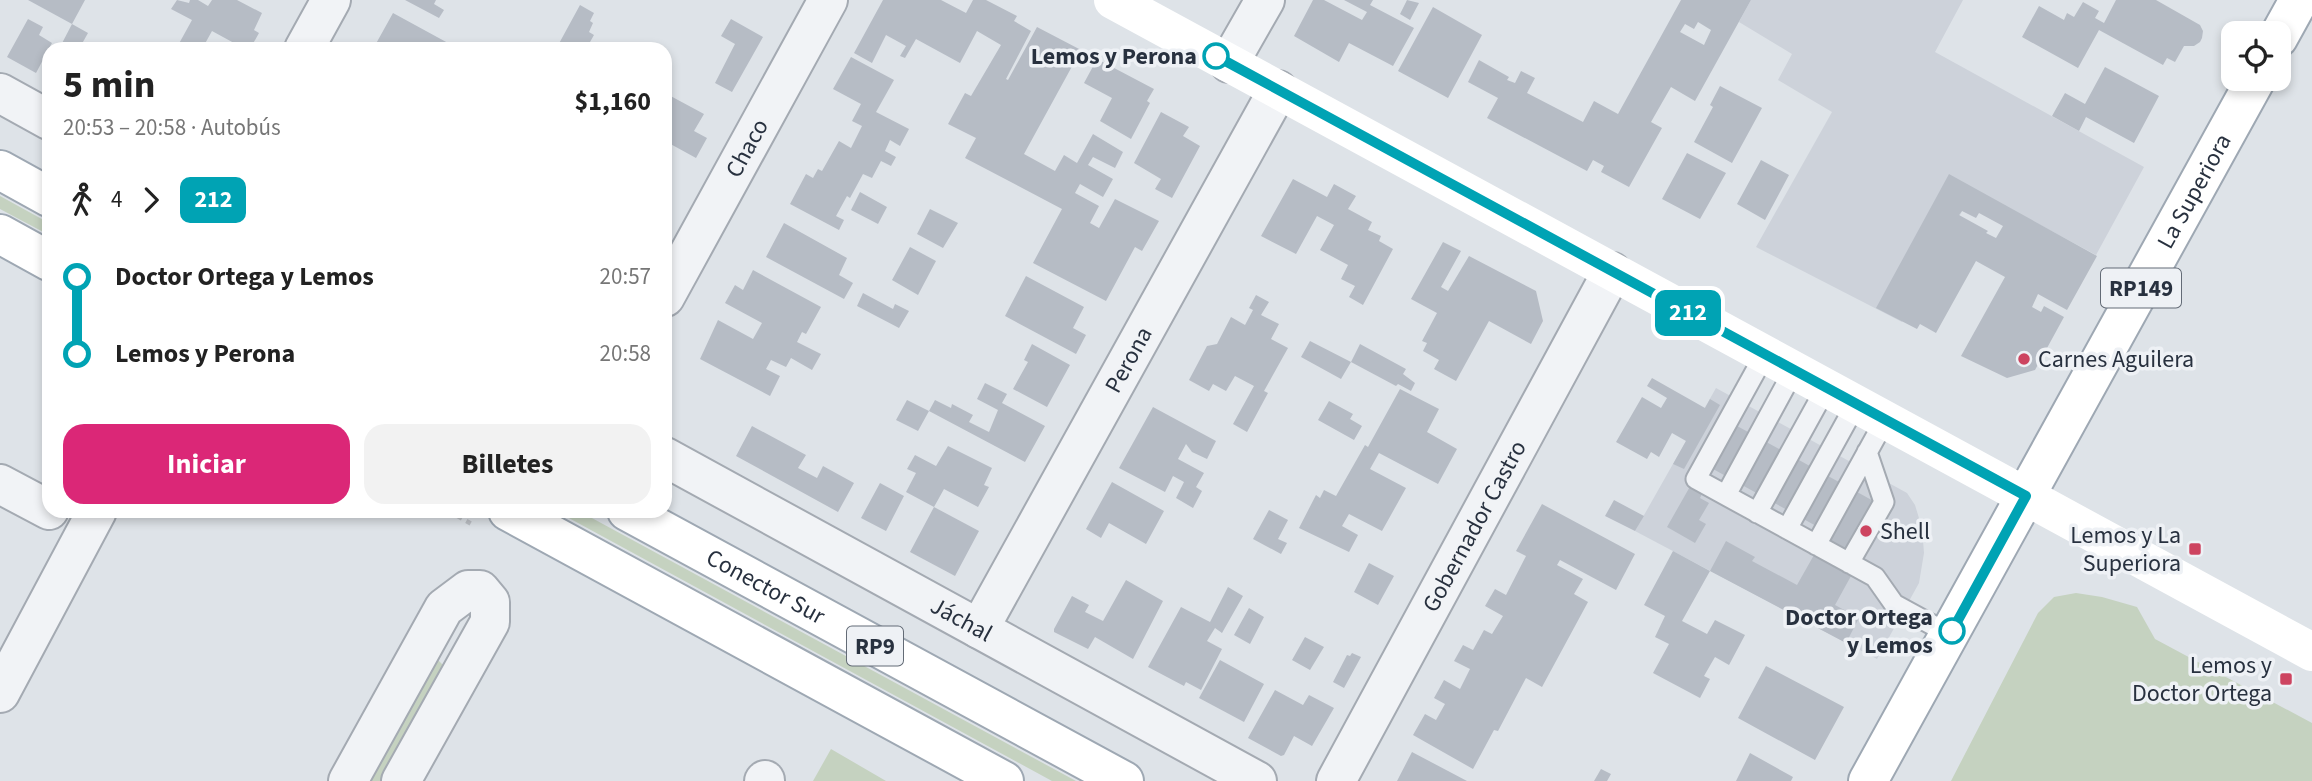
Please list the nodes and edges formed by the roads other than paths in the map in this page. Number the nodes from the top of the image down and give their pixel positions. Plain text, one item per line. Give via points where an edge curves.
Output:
1 (331, 0) edge
2 (828, 0) edge
3 (1113, 0) edge
4 (1265, 0) edge
5 (2299, 0) edge
6 (2287, 21) edge
7 (308, 42) edge
8 (1229, 63) junction
9 (1278, 90) junction
10 (2249, 91) edge
11 (0, 93) edge
12 (42, 116) edge
13 (0, 170) edge
14 (42, 193) edge
15 (0, 234) edge
16 (42, 257) edge
17 (1612, 272) junction
18 (672, 284) edge
19 (1825, 387) junction
20 (1867, 453) junction
21 (672, 461) edge
22 (0, 484) edge
23 (1726, 495) junction
24 (2026, 496) junction
25 (42, 507) edge
26 (1757, 513) junction
27 (521, 518) edge
28 (640, 518) edge
29 (92, 521) edge
30 (1787, 529) junction
31 (1816, 545) junction
32 (1849, 563) junction
33 (979, 629) junction
34 (1949, 634) junction
35 (2312, 652) edge
36 (0, 693) edge
37 (348, 781) edge
38 (401, 781) edge
39 (1004, 781) edge
40 (1124, 781) edge
41 (1257, 781) edge
42 (1336, 781) edge
43 (1868, 781) edge

1 - 7 street
2 - 18 street, Chaco
3 - 8 main road
4 - 8 street
5 - 6 main road
8 - 9 main road
9 - 17 main road
9 - 33 street, Perona
10 - 24 main road, La Superiora / RP149
11 - 12 street
13 - 14 main road
15 - 16 main road
17 - 19 main road
17 - 42 street, Gobernador Castro
19 - 20 lane
19 - 23 lane
19 - 23 lane via 1696,479
19 - 24 main road
19 - 26 lane
19 - 30 lane
20 - 31 lane
20 - 32 lane via 1884,502
21 - 33 street, Jáchal
22 - 25 street
23 - 26 lane
24 - 34 main road, La Superiora / RP149
24 - 35 main road
26 - 30 lane
27 - 39 main road, RP9
28 - 40 main road, Conector Sur / RP9
29 - 36 street
30 - 31 lane
31 - 32 lane
32 - 34 lane via 1875,577 1894,604
33 - 41 street, Jáchal
34 - 43 main road, La Superiora / RP149
37 - 38 street via 444,608 468,590 480,590 490,602 489,621

